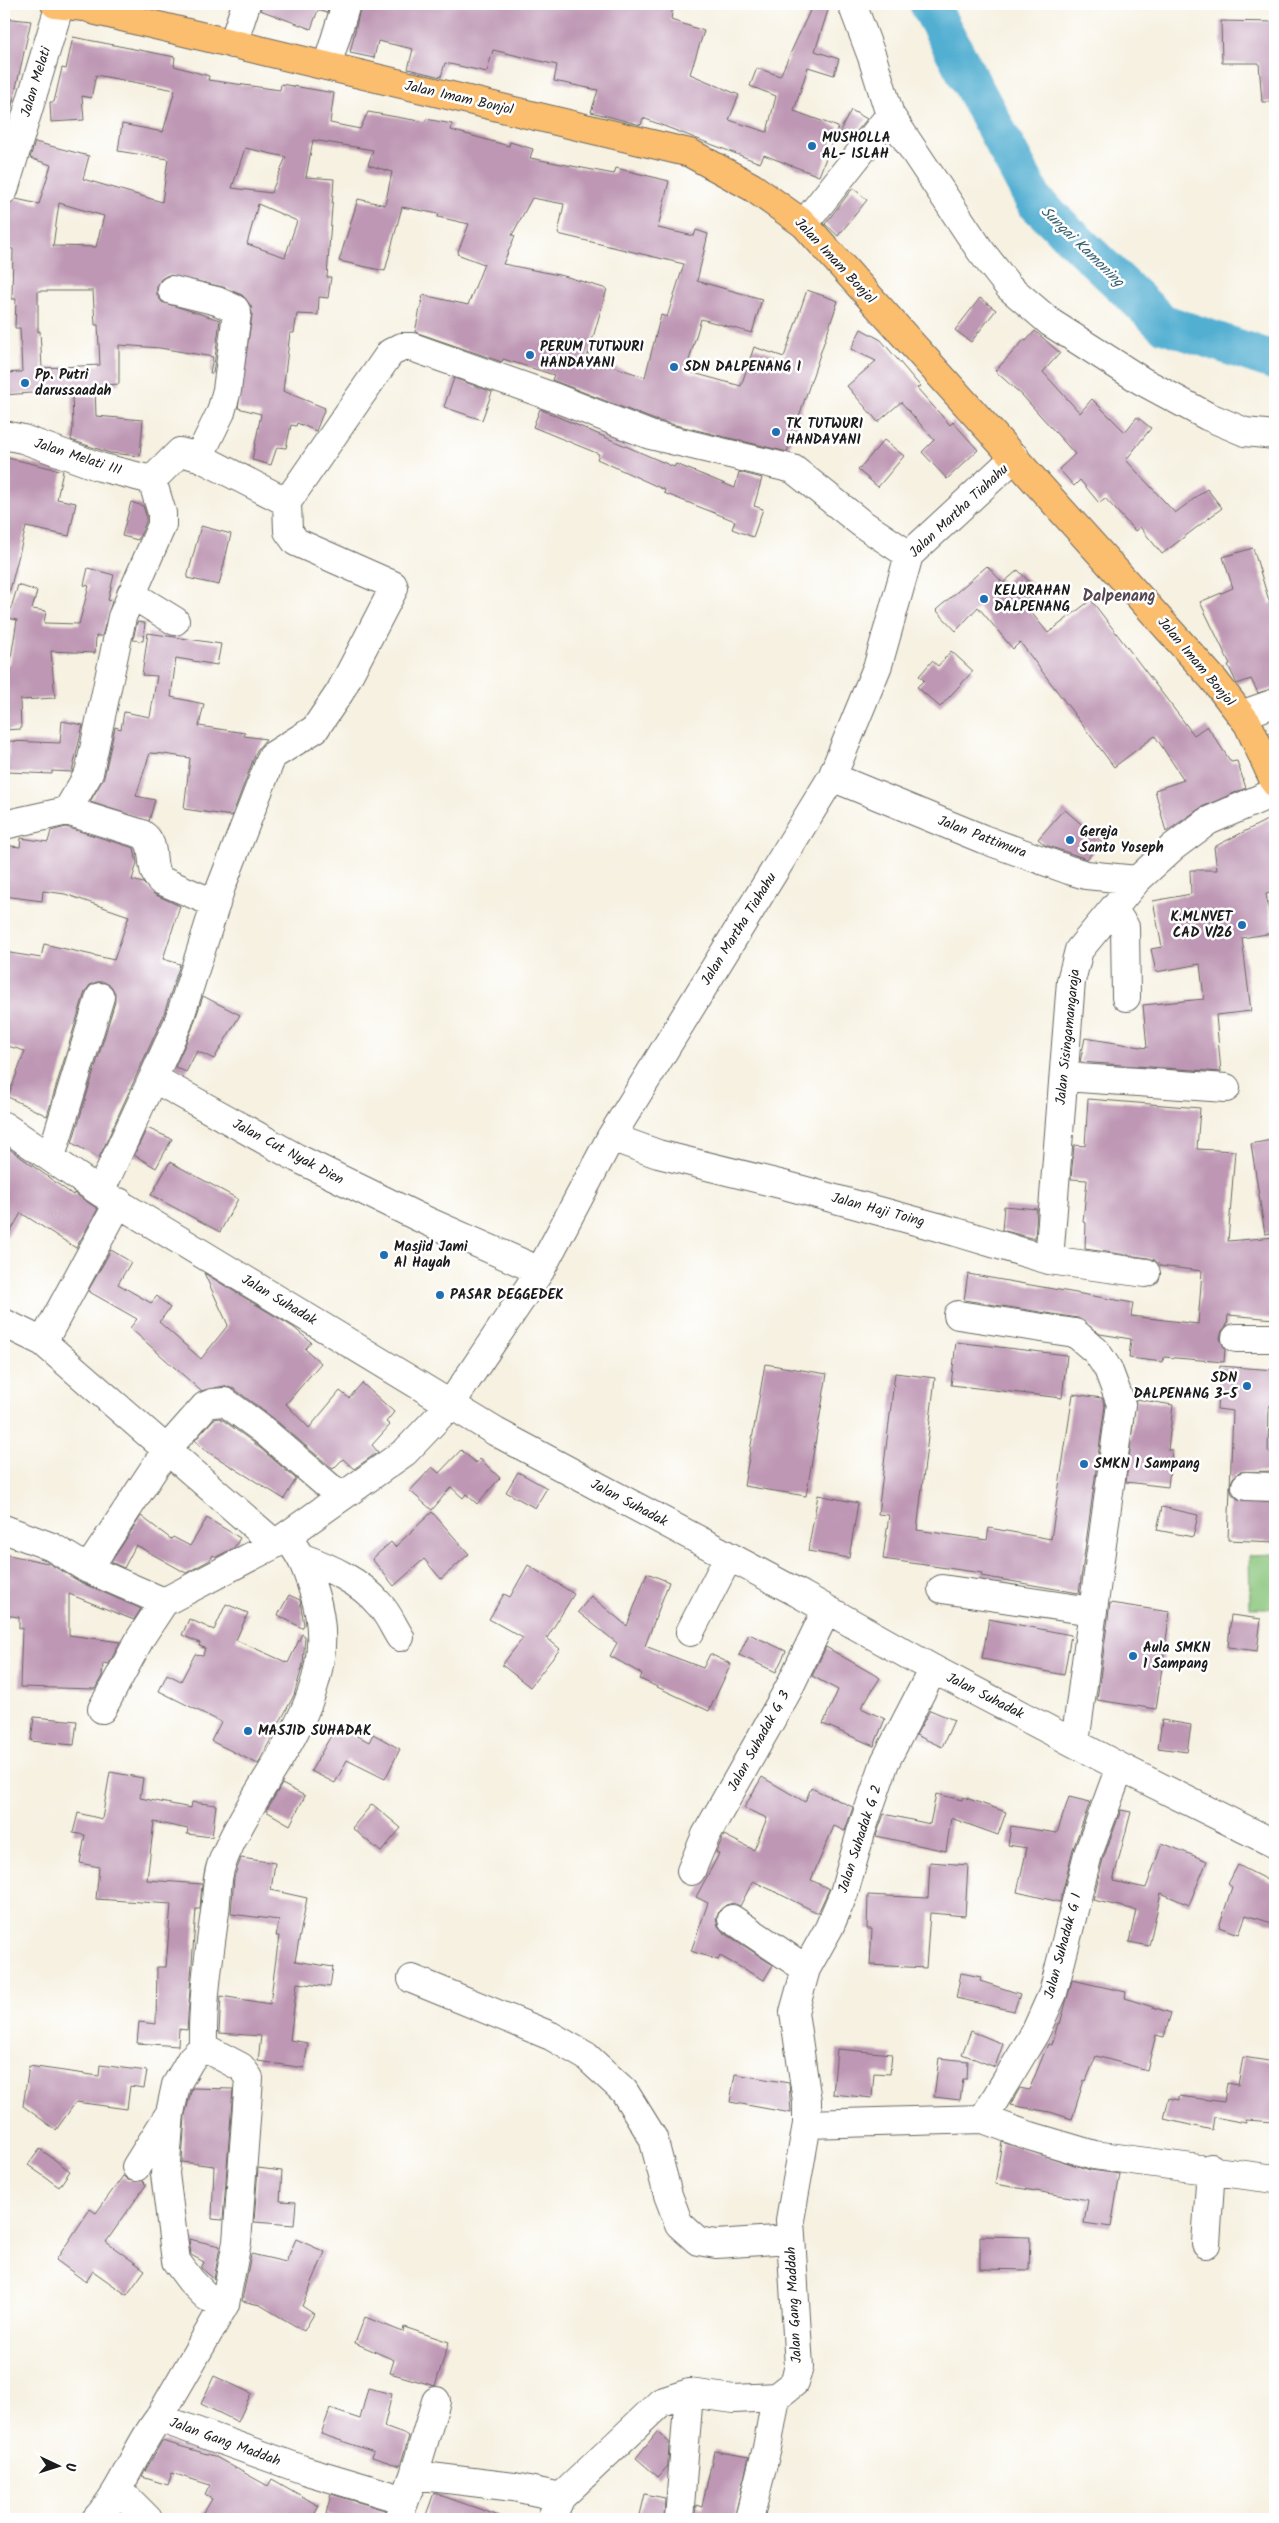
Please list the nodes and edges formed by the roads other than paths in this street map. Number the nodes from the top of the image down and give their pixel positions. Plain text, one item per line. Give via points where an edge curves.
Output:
1 (246, 4) edge
2 (346, 4) edge
3 (852, 4) edge
4 (68, 5) edge
5 (233, 44) junction
6 (327, 66) junction
7 (890, 115) junction
8 (4, 190) edge
9 (804, 224) junction
10 (172, 290) dead end
11 (4, 435) edge
12 (1275, 435) edge
13 (199, 457) junction
14 (1015, 457) junction
15 (152, 480) junction
16 (287, 502) junction
17 (909, 555) junction
18 (131, 594) junction
19 (174, 621) dead end
20 (1275, 703) edge
21 (1241, 715) junction
22 (832, 776) junction
23 (1275, 783) edge
24 (1275, 792) edge
25 (67, 811) junction
26 (4, 826) edge
27 (1137, 880) junction
28 (216, 904) junction
29 (1113, 909) junction
30 (100, 997) dead end
31 (1126, 997) dead end
32 (1064, 1077) junction
33 (153, 1078) junction
34 (1226, 1088) dead end
35 (4, 1126) edge
36 (611, 1137) junction
37 (51, 1156) junction
38 (110, 1197) junction
39 (1049, 1260) junction
40 (540, 1271) junction
41 (1146, 1273) dead end
42 (958, 1315) dead end
43 (4, 1323) edge
44 (1236, 1338) dead end
45 (1275, 1338) edge
46 (43, 1342) junction
47 (450, 1405) junction
48 (168, 1449) junction
49 (1246, 1486) dead end
50 (1275, 1487) edge
51 (341, 1497) junction
52 (4, 1528) edge
53 (280, 1540) junction
54 (729, 1556) junction
55 (303, 1558) junction
56 (88, 1569) junction
57 (942, 1589) dead end
58 (164, 1602) junction
59 (826, 1611) junction
60 (1092, 1611) junction
61 (690, 1632) dead end
62 (400, 1637) dead end
63 (933, 1669) junction
64 (102, 1709) dead end
65 (1075, 1743) junction
66 (1120, 1767) junction
67 (1275, 1844) edge
68 (691, 1871) dead end
69 (732, 1919) dead end
70 (806, 1970) junction
71 (412, 1979) dead end
72 (794, 2012) joint
73 (203, 2047) junction
74 (170, 2113) junction
75 (983, 2119) junction
76 (807, 2124) junction
77 (136, 2167) dead end
78 (1211, 2168) junction
79 (1275, 2178) edge
80 (790, 2239) junction
81 (1206, 2244) dead end
82 (225, 2304) junction
83 (689, 2393) junction
84 (776, 2397) junction
85 (436, 2401) dead end
86 (159, 2418) junction
87 (119, 2490) junction
88 (406, 2498) edge
89 (556, 2508) edge
90 (96, 2519) edge
91 (148, 2519) edge
92 (679, 2519) edge
93 (749, 2519) edge

1 - 5 street
2 - 6 street
3 - 7 street
4 - 5 main road, Jalan Imam Bonjol
4 - 8 street, Jalan Melati
5 - 6 main road, Jalan Imam Bonjol
6 - 9 main road, Jalan Imam Bonjol via 690,153 752,188
7 - 9 street
7 - 12 street via 980,250 1010,287 1051,323 1142,381 1207,416 1245,432
9 - 14 main road, Jalan Imam Bonjol
10 - 13 street via 216,301 237,313 227,390 221,412
11 - 15 street, Jalan Melati III via 100,467
13 - 15 street via 180,452
13 - 16 street
14 - 17 street, Jalan Martha Tiahahu
14 - 21 main road, Jalan Imam Bonjol via 1214,680
15 - 18 street via 162,513 162,525
16 - 17 street via 390,353 402,347 412,347 650,435 793,469 861,524
16 - 28 street via 288,531 296,542 394,588 340,692 315,729 272,756
17 - 22 street, Jalan Martha Tiahahu via 878,665
18 - 19 street
18 - 25 street via 122,617 94,757 89,773
20 - 21 street
21 - 23 main road, Jalan Imam Bonjol
22 - 27 street, Jalan Pattimura via 983,839 1069,870
22 - 36 street, Jalan Martha Tiahahu
24 - 27 street, Jalan Sisingamangaraja via 1208,821
25 - 26 street
25 - 28 street via 147,838 151,843 156,876 160,880
27 - 29 street, Jalan Sisingamangaraja
28 - 33 street via 178,1023
29 - 31 street via 1125,927
29 - 32 street, Jalan Sisingamangaraja via 1079,950 1071,981
30 - 37 street
32 - 34 street
32 - 39 street, Jalan Sisingamangaraja
33 - 38 street
33 - 40 street, Jalan Cut Nyak Dien via 297,1158
35 - 37 street, Jalan Suhadak
36 - 39 street, Jalan Haji Toing via 658,1154 851,1203
36 - 40 street, Jalan Martha Tiahahu
37 - 38 street, Jalan Suhadak
38 - 46 street
38 - 47 street, Jalan Suhadak
39 - 41 street, Jalan Haji Toing
40 - 47 street, Jalan Martha Tiahahu
42 - 60 street via 1075,1333 1096,1351 1116,1386 1121,1404
43 - 46 street
44 - 45 street
46 - 48 street
47 - 51 street, Jalan Martha Tiahahu via 405,1452
47 - 54 street, Jalan Suhadak
48 - 51 street via 205,1406 224,1402 263,1430
48 - 53 street
48 - 56 street
49 - 50 street
51 - 53 street, Jalan Martha Tiahahu
52 - 56 street via 52,1547
53 - 55 street
53 - 58 street, Jalan Martha Tiahahu
54 - 59 street, Jalan Suhadak
54 - 61 street
55 - 62 street via 329,1568 365,1590 380,1604
55 - 73 street via 323,1636 320,1664 303,1716 248,1811 221,1866 204,2004
56 - 58 street
57 - 60 street
58 - 64 street
59 - 63 street, Jalan Suhadak
59 - 68 street, Jalan Suhadak G 3 via 788,1690 706,1835
60 - 65 street
63 - 65 street, Jalan Suhadak
63 - 70 street, Jalan Suhadak G 2 via 885,1762 844,1893
65 - 66 street, Jalan Suhadak
66 - 67 street, Jalan Suhadak
66 - 75 street, Jalan Suhadak G 1 via 1088,1854 1053,1993 1035,2033
69 - 70 street
70 - 72 street, Jalan Suhadak G 2
71 - 80 street via 551,2036 586,2056 624,2091 653,2138 679,2224 698,2241 716,2244
72 - 76 street, Jalan Gang Maddah via 806,2093
73 - 74 street via 191,2059 176,2085
73 - 82 street via 241,2067 249,2078 237,2242
74 - 77 street
74 - 82 street via 165,2174 176,2261 207,2297
75 - 76 street
75 - 78 street via 1094,2155
76 - 80 street, Jalan Gang Maddah via 790,2220
78 - 79 street
78 - 81 street
80 - 84 street, Jalan Gang Maddah via 799,2367 794,2383
82 - 86 street
83 - 84 street, Jalan Gang Maddah via 734,2399
83 - 89 street, Jalan Gang Maddah via 661,2402
83 - 92 street
84 - 93 street
85 - 88 street
86 - 87 street, Jalan Gang Maddah
86 - 88 street, Jalan Gang Maddah via 304,2470
87 - 90 street, Jalan Gang Maddah
87 - 91 street
88 - 89 street, Jalan Gang Maddah via 514,2487

